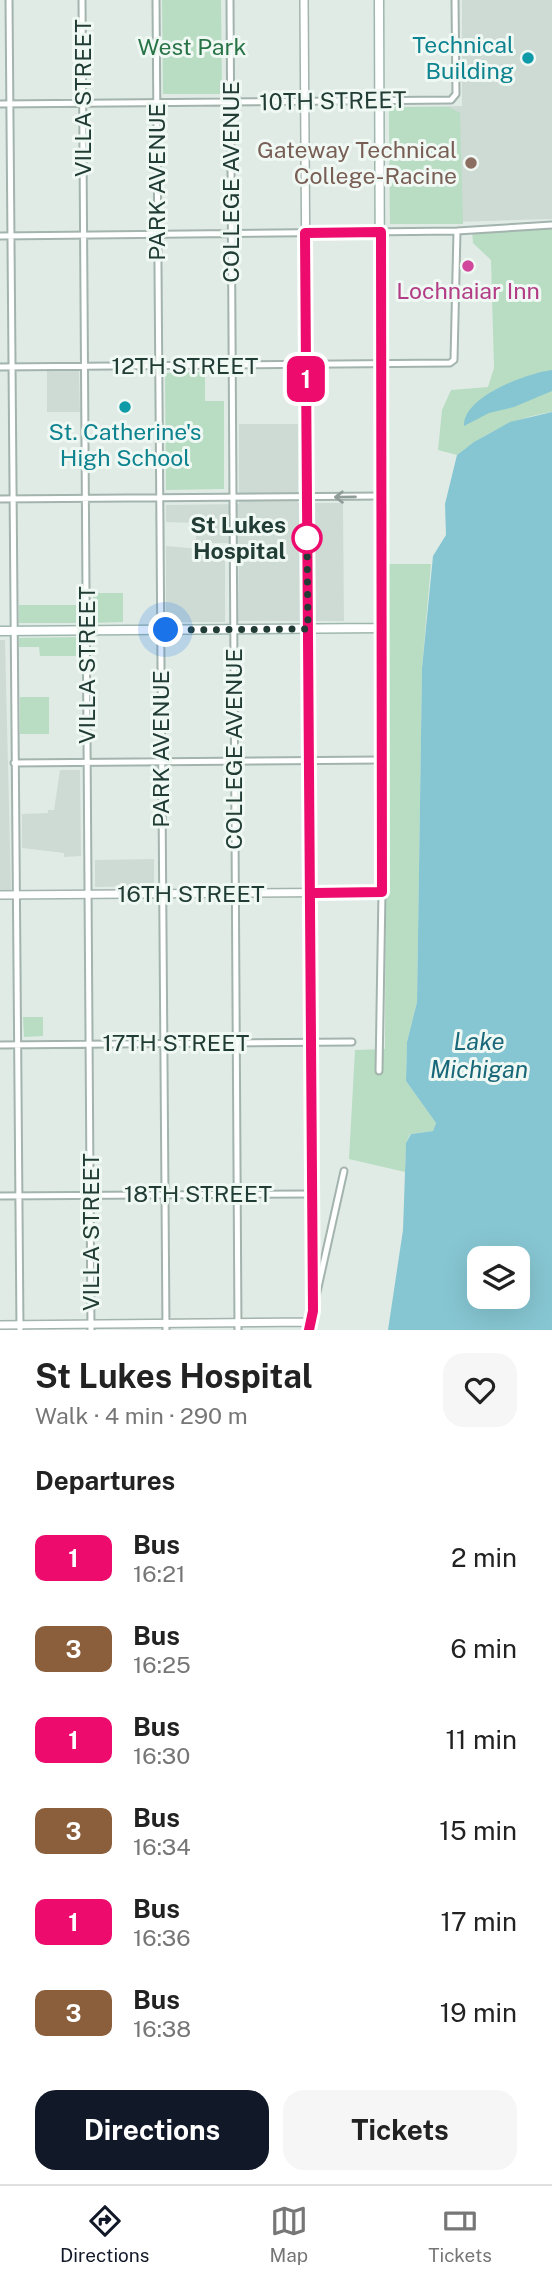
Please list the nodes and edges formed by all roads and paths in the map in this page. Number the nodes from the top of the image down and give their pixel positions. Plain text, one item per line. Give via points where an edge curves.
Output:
1 (9, 0) edge
2 (82, 0) edge
3 (156, 0) edge
4 (230, 0) edge
5 (304, 0) edge
6 (379, 0) edge
7 (455, 0) edge
8 (380, 100) junction
9 (303, 101) junction
10 (157, 103) junction
11 (230, 103) junction
12 (0, 104) edge
13 (9, 104) junction
14 (83, 104) junction
15 (552, 225) edge
16 (457, 230) junction
17 (381, 232) junction
18 (305, 233) junction
19 (231, 234) junction
20 (158, 235) junction
21 (0, 236) edge
22 (10, 236) junction
23 (84, 236) junction
24 (382, 363) junction
25 (306, 365) junction
26 (159, 366) junction
27 (232, 366) junction
28 (0, 367) edge
29 (11, 367) junction
30 (85, 367) junction
31 (383, 496) junction
32 (233, 497) junction
33 (307, 497) junction
34 (160, 498) junction
35 (0, 499) edge
36 (12, 499) junction
37 (86, 499) junction
38 (381, 628) junction
39 (308, 629) junction
40 (160, 630) junction
41 (234, 630) junction
42 (0, 631) edge
43 (13, 631) junction
44 (87, 631) junction
45 (381, 760) junction
46 (309, 761) junction
47 (162, 762) junction
48 (235, 762) junction
49 (14, 763) junction
50 (88, 763) junction
51 (382, 892) junction
52 (310, 893) junction
53 (88, 894) junction
54 (162, 894) junction
55 (234, 894) junction
56 (0, 895) edge
57 (15, 895) junction
58 (310, 1042) junction
59 (352, 1042) dead end
60 (235, 1043) junction
61 (89, 1044) junction
62 (163, 1044) junction
63 (0, 1045) edge
64 (17, 1045) junction
65 (379, 1071) dead end
66 (344, 1171) dead end
67 (90, 1194) junction
68 (236, 1194) junction
69 (312, 1194) junction
70 (18, 1195) junction
71 (165, 1195) junction
72 (0, 1196) edge
73 (325, 1258) junction
74 (312, 1261) junction
75 (313, 1311) junction
76 (0, 1325) edge
77 (310, 1326) edge
78 (20, 1327) edge
79 (91, 1327) edge
80 (166, 1327) edge
81 (238, 1327) edge

1 - 13 street
2 - 14 street, VILLA STREET
3 - 10 street, PARK AVENUE
4 - 11 street, COLLEGE AVENUE
5 - 9 street
6 - 8 main road
7 - 8 street, 10TH STREET via 454,98
8 - 9 street, 10TH STREET
8 - 17 main road
9 - 11 street, 10TH STREET
9 - 18 street
10 - 11 street, 10TH STREET
10 - 14 street, 10TH STREET
10 - 20 street, PARK AVENUE
11 - 19 street, COLLEGE AVENUE
12 - 13 street, 10TH STREET
13 - 14 street, 10TH STREET
13 - 22 street
14 - 23 street, VILLA STREET
15 - 16 street
16 - 17 street
16 - 24 street, 12TH STREET via 454,360
17 - 18 street
17 - 24 main road
18 - 19 street
18 - 25 street
19 - 20 street
19 - 27 street, COLLEGE AVENUE
20 - 23 street
20 - 26 street, PARK AVENUE
21 - 22 street
22 - 23 street
22 - 29 street
23 - 30 street, VILLA STREET
24 - 25 street, 12TH STREET
24 - 31 main road
25 - 27 street, 12TH STREET
25 - 33 street
26 - 27 street, 12TH STREET
26 - 30 street, 12TH STREET
26 - 34 street, PARK AVENUE
27 - 32 street, COLLEGE AVENUE
28 - 29 street, 12TH STREET
29 - 30 street, 12TH STREET
29 - 36 street
30 - 37 street, VILLA STREET
31 -> 33 street
31 - 38 main road
32 - 33 street
32 - 34 street
32 - 41 street, COLLEGE AVENUE
33 - 39 street
34 - 37 street
34 - 40 street, PARK AVENUE
35 - 36 street
36 - 37 street
36 - 43 street
37 - 44 street, VILLA STREET
38 - 39 main road
38 - 45 street
39 - 41 main road
39 - 46 street
40 - 41 main road
40 - 44 main road
40 - 47 street, PARK AVENUE
41 - 48 street, COLLEGE AVENUE
42 - 43 main road
43 - 44 main road
43 - 49 street
44 - 50 street, VILLA STREET
45 - 46 street
45 - 51 street
46 - 48 street
46 - 52 street
47 - 48 street
47 - 50 street
47 - 54 street, PARK AVENUE
48 - 55 street, COLLEGE AVENUE
49 - 50 street
49 - 57 street
50 - 53 street, VILLA STREET
51 - 52 street, 16TH STREET
51 - 65 street
52 - 55 street, 16TH STREET
52 - 58 street
53 - 54 street, 16TH STREET
53 - 57 street, 16TH STREET
53 - 61 street, VILLA STREET
54 - 55 street, 16TH STREET
54 - 62 street, PARK AVENUE
55 - 60 street, COLLEGE AVENUE
56 - 57 street, 16TH STREET
57 - 64 street
58 - 59 street, 17TH STREET
58 - 60 street, 17TH STREET
58 - 69 street
60 - 62 street, 17TH STREET
60 - 68 street, COLLEGE AVENUE
61 - 62 street, 17TH STREET
61 - 64 street, 17TH STREET
61 - 67 street, VILLA STREET
62 - 71 street, PARK AVENUE
63 - 64 street, 17TH STREET
64 - 70 street
66 - 73 street
67 - 70 street, 18TH STREET
67 - 71 street, 18TH STREET
67 - 79 street, VILLA STREET
68 - 69 street, 18TH STREET
68 - 71 street, 18TH STREET
68 - 81 street, COLLEGE AVENUE
69 - 74 street
70 - 72 street, 18TH STREET
70 - 78 street
71 - 80 street, PARK AVENUE
73 - 74 street
73 - 75 street
74 - 75 street
75 - 77 street
76 - 78 street
77 - 81 street
78 - 79 street
79 - 80 street
80 - 81 street

